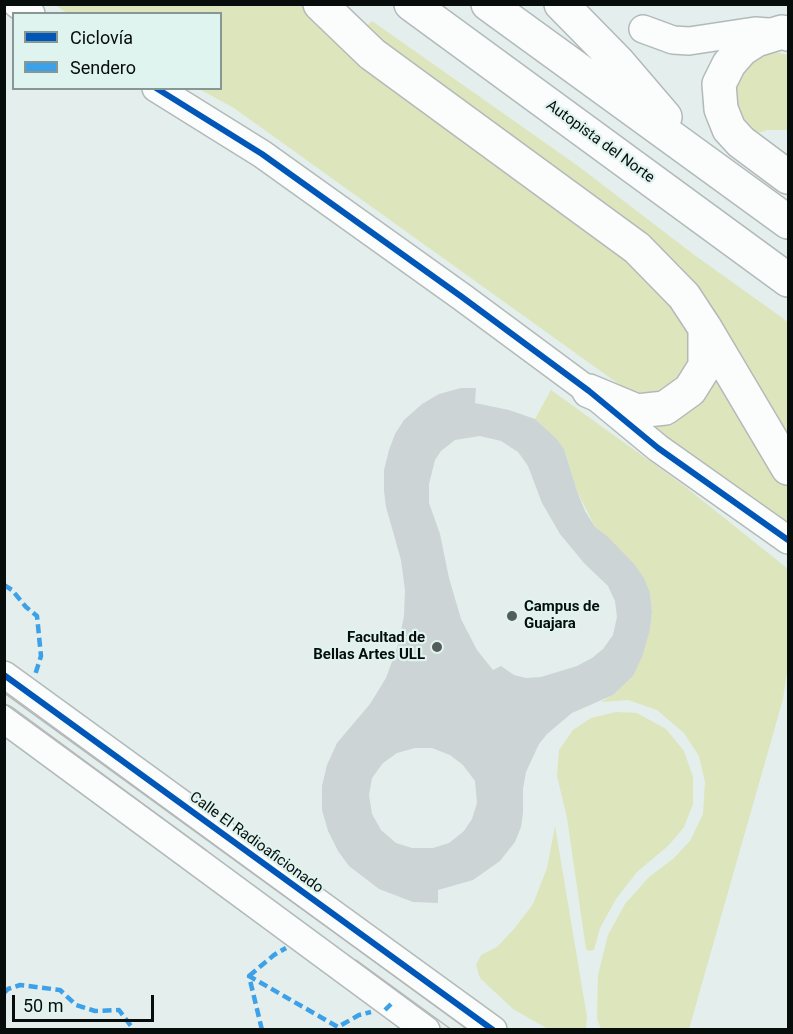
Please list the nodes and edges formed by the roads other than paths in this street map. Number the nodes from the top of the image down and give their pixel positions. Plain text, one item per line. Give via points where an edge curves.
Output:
1 (320, 4) edge
2 (411, 4) edge
3 (488, 4) edge
4 (561, 4) edge
5 (643, 29) dead end
6 (785, 33) edge
7 (159, 90) edge
8 (699, 158) junction
9 (789, 177) edge
10 (789, 222) edge
11 (789, 279) edge
12 (705, 328) junction
13 (589, 391) junction
14 (789, 468) edge
15 (789, 540) edge
16 (4, 675) edge
17 (4, 719) edge
18 (426, 1029) edge
19 (493, 1029) edge

1 - 12 highway via 372,54 637,248 684,296
2 - 11 highway, Autopista del Norte
3 - 8 highway
4 - 8 highway via 617,61
5 - 6 street via 673,40 689,41 755,31
6 - 9 highway via 756,40 742,49 719,84 721,109 729,129
7 - 13 street via 262,154
8 - 10 highway
12 - 13 highway via 705,366 690,390 665,408 637,411
12 - 14 highway
13 - 15 street via 658,448
16 - 19 street, Calle El Radioaficionado
17 - 18 street

